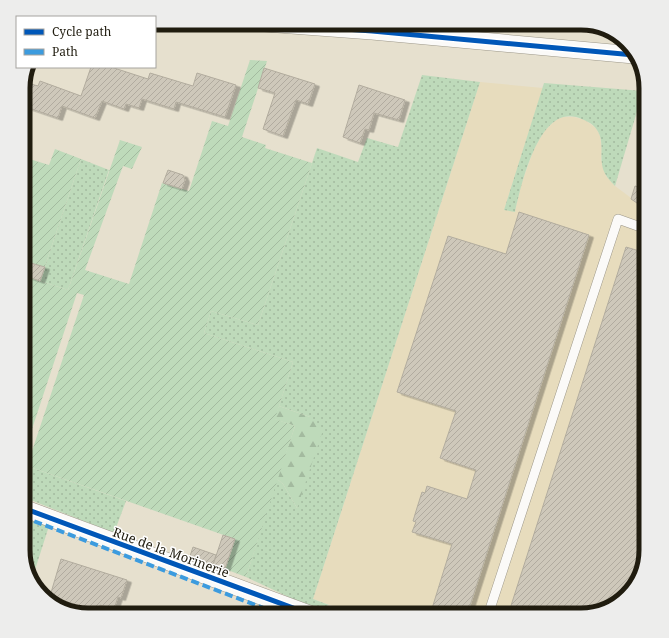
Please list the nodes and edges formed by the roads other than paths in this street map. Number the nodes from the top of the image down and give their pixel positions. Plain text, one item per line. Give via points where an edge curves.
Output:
1 (358, 30) edge
2 (628, 54) edge
3 (639, 226) edge
4 (30, 511) edge
5 (293, 608) edge
6 (490, 608) edge

1 - 2 street
3 - 6 lane via 618,219
4 - 5 street, Rue de la Morinerie

